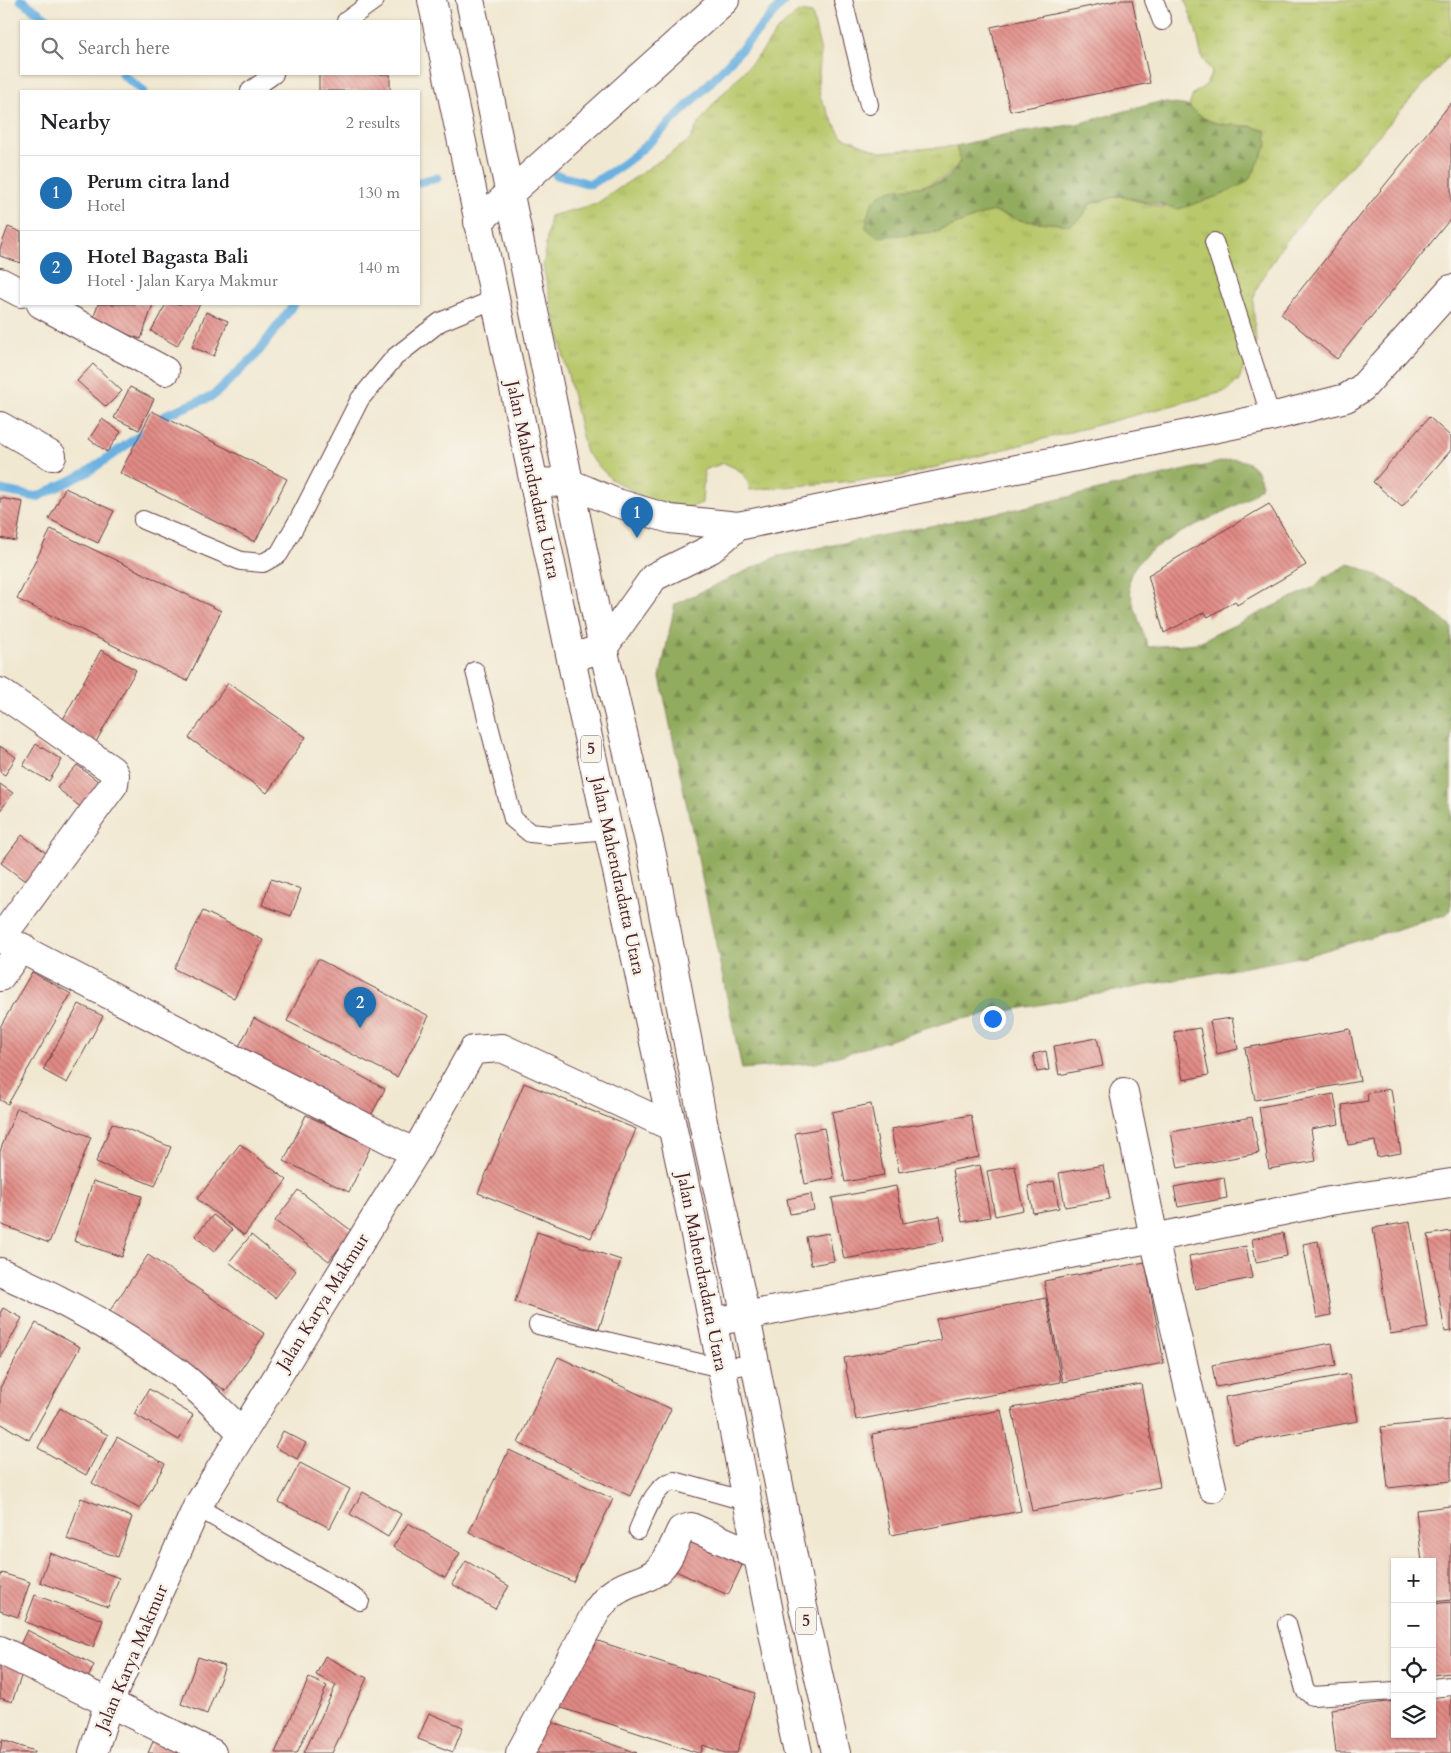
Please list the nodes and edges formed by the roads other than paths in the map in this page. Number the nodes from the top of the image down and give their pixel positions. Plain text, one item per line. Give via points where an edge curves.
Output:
1 (375, 0) edge
2 (432, 0) edge
3 (470, 0) edge
4 (725, 0) edge
5 (843, 0) edge
6 (1154, 0) edge
7 (347, 20) edge
8 (1162, 21) dead end
9 (273, 75) edge
10 (251, 90) edge
11 (869, 105) dead end
12 (510, 195) junction
13 (478, 222) junction
14 (1214, 242) dead end
15 (0, 282) edge
16 (1451, 289) edge
17 (20, 292) edge
18 (495, 299) junction
19 (42, 305) edge
20 (165, 371) dead end
21 (1271, 417) junction
22 (0, 426) edge
23 (52, 456) dead end
24 (534, 482) junction
25 (569, 483) junction
26 (143, 520) dead end
27 (738, 526) junction
28 (603, 648) junction
29 (571, 658) junction
30 (474, 671) dead end
31 (0, 692) edge
32 (608, 830) junction
33 (7, 941) edge
34 (0, 977) edge
35 (1124, 1092) dead end
36 (670, 1126) junction
37 (415, 1152) junction
38 (1451, 1183) edge
39 (1154, 1238) junction
40 (0, 1272) edge
41 (746, 1317) junction
42 (713, 1322) junction
43 (538, 1325) dead end
44 (755, 1364) junction
45 (721, 1368) junction
46 (242, 1432) junction
47 (1212, 1488) dead end
48 (746, 1499) junction
49 (197, 1507) junction
50 (638, 1530) dead end
51 (756, 1555) junction
52 (360, 1601) dead end
53 (1287, 1624) dead end
54 (0, 1650) edge
55 (1451, 1686) edge
56 (1436, 1688) edge
57 (1391, 1691) edge
58 (109, 1702) junction
59 (93, 1753) edge
60 (212, 1753) edge
61 (520, 1753) edge
62 (798, 1753) edge
63 (836, 1753) edge

1 - 7 lane
2 - 13 main road, Jalan Mahendradatta Utara / 5
3 - 12 main road, Jalan Mahendradatta Utara / 5
4 - 12 main road
5 - 11 lane
6 - 8 lane
9 - 10 lane
12 - 13 main road
12 - 25 main road, Jalan Mahendradatta Utara / 5
13 - 18 main road, Jalan Mahendradatta Utara / 5
14 - 21 lane
15 - 17 main road
16 - 21 main road via 1362,388 1346,398
18 - 24 main road, Jalan Mahendradatta Utara / 5
18 - 26 lane via 440,322 395,357 360,399 279,554 263,563 240,561
19 - 20 main road
21 - 27 main road
22 - 23 main road
24 - 25 main road
24 - 29 main road, Jalan Mahendradatta Utara / 5
25 - 27 main road via 614,502 670,519
25 - 28 main road, Jalan Mahendradatta Utara / 5
27 - 28 main road via 711,549 654,577
28 - 29 main road
28 - 41 main road, Jalan Mahendradatta Utara / 5 via 652,855 703,1122
29 - 32 main road, Jalan Mahendradatta Utara / 5
30 - 32 lane via 513,819 530,833 551,835
31 - 33 main road via 115,775 114,784
32 - 36 main road, Jalan Mahendradatta Utara / 5
33 - 34 main road
33 - 37 main road
35 - 39 main road
36 - 37 main road, Jalan Karya Makmur via 502,1048 482,1048 473,1050
36 - 42 main road, Jalan Mahendradatta Utara / 5
37 - 46 main road, Jalan Karya Makmur
38 - 39 main road via 1330,1201
39 - 41 main road
39 - 47 main road
40 - 46 main road via 87,1314 178,1373
41 - 42 main road
41 - 44 main road, Jalan Mahendradatta Utara / 5
42 - 45 main road, Jalan Mahendradatta Utara / 5
43 - 45 lane
44 - 45 lane
44 - 63 main road, Jalan Mahendradatta Utara / 5 via 803,1607
45 - 48 main road, Jalan Mahendradatta Utara / 5
46 - 49 main road, Jalan Karya Makmur
48 - 50 lane via 674,1481 666,1483 656,1494
48 - 51 main road, Jalan Mahendradatta Utara / 5
49 - 52 lane
49 - 58 main road, Jalan Karya Makmur
51 - 61 main road via 691,1527 681,1530 658,1570 618,1590 596,1612
51 - 62 main road, Jalan Mahendradatta Utara / 5
53 - 57 lane via 1305,1690 1312,1696
54 - 58 main road
55 - 56 lane
58 - 59 main road, Jalan Karya Makmur
58 - 60 main road

